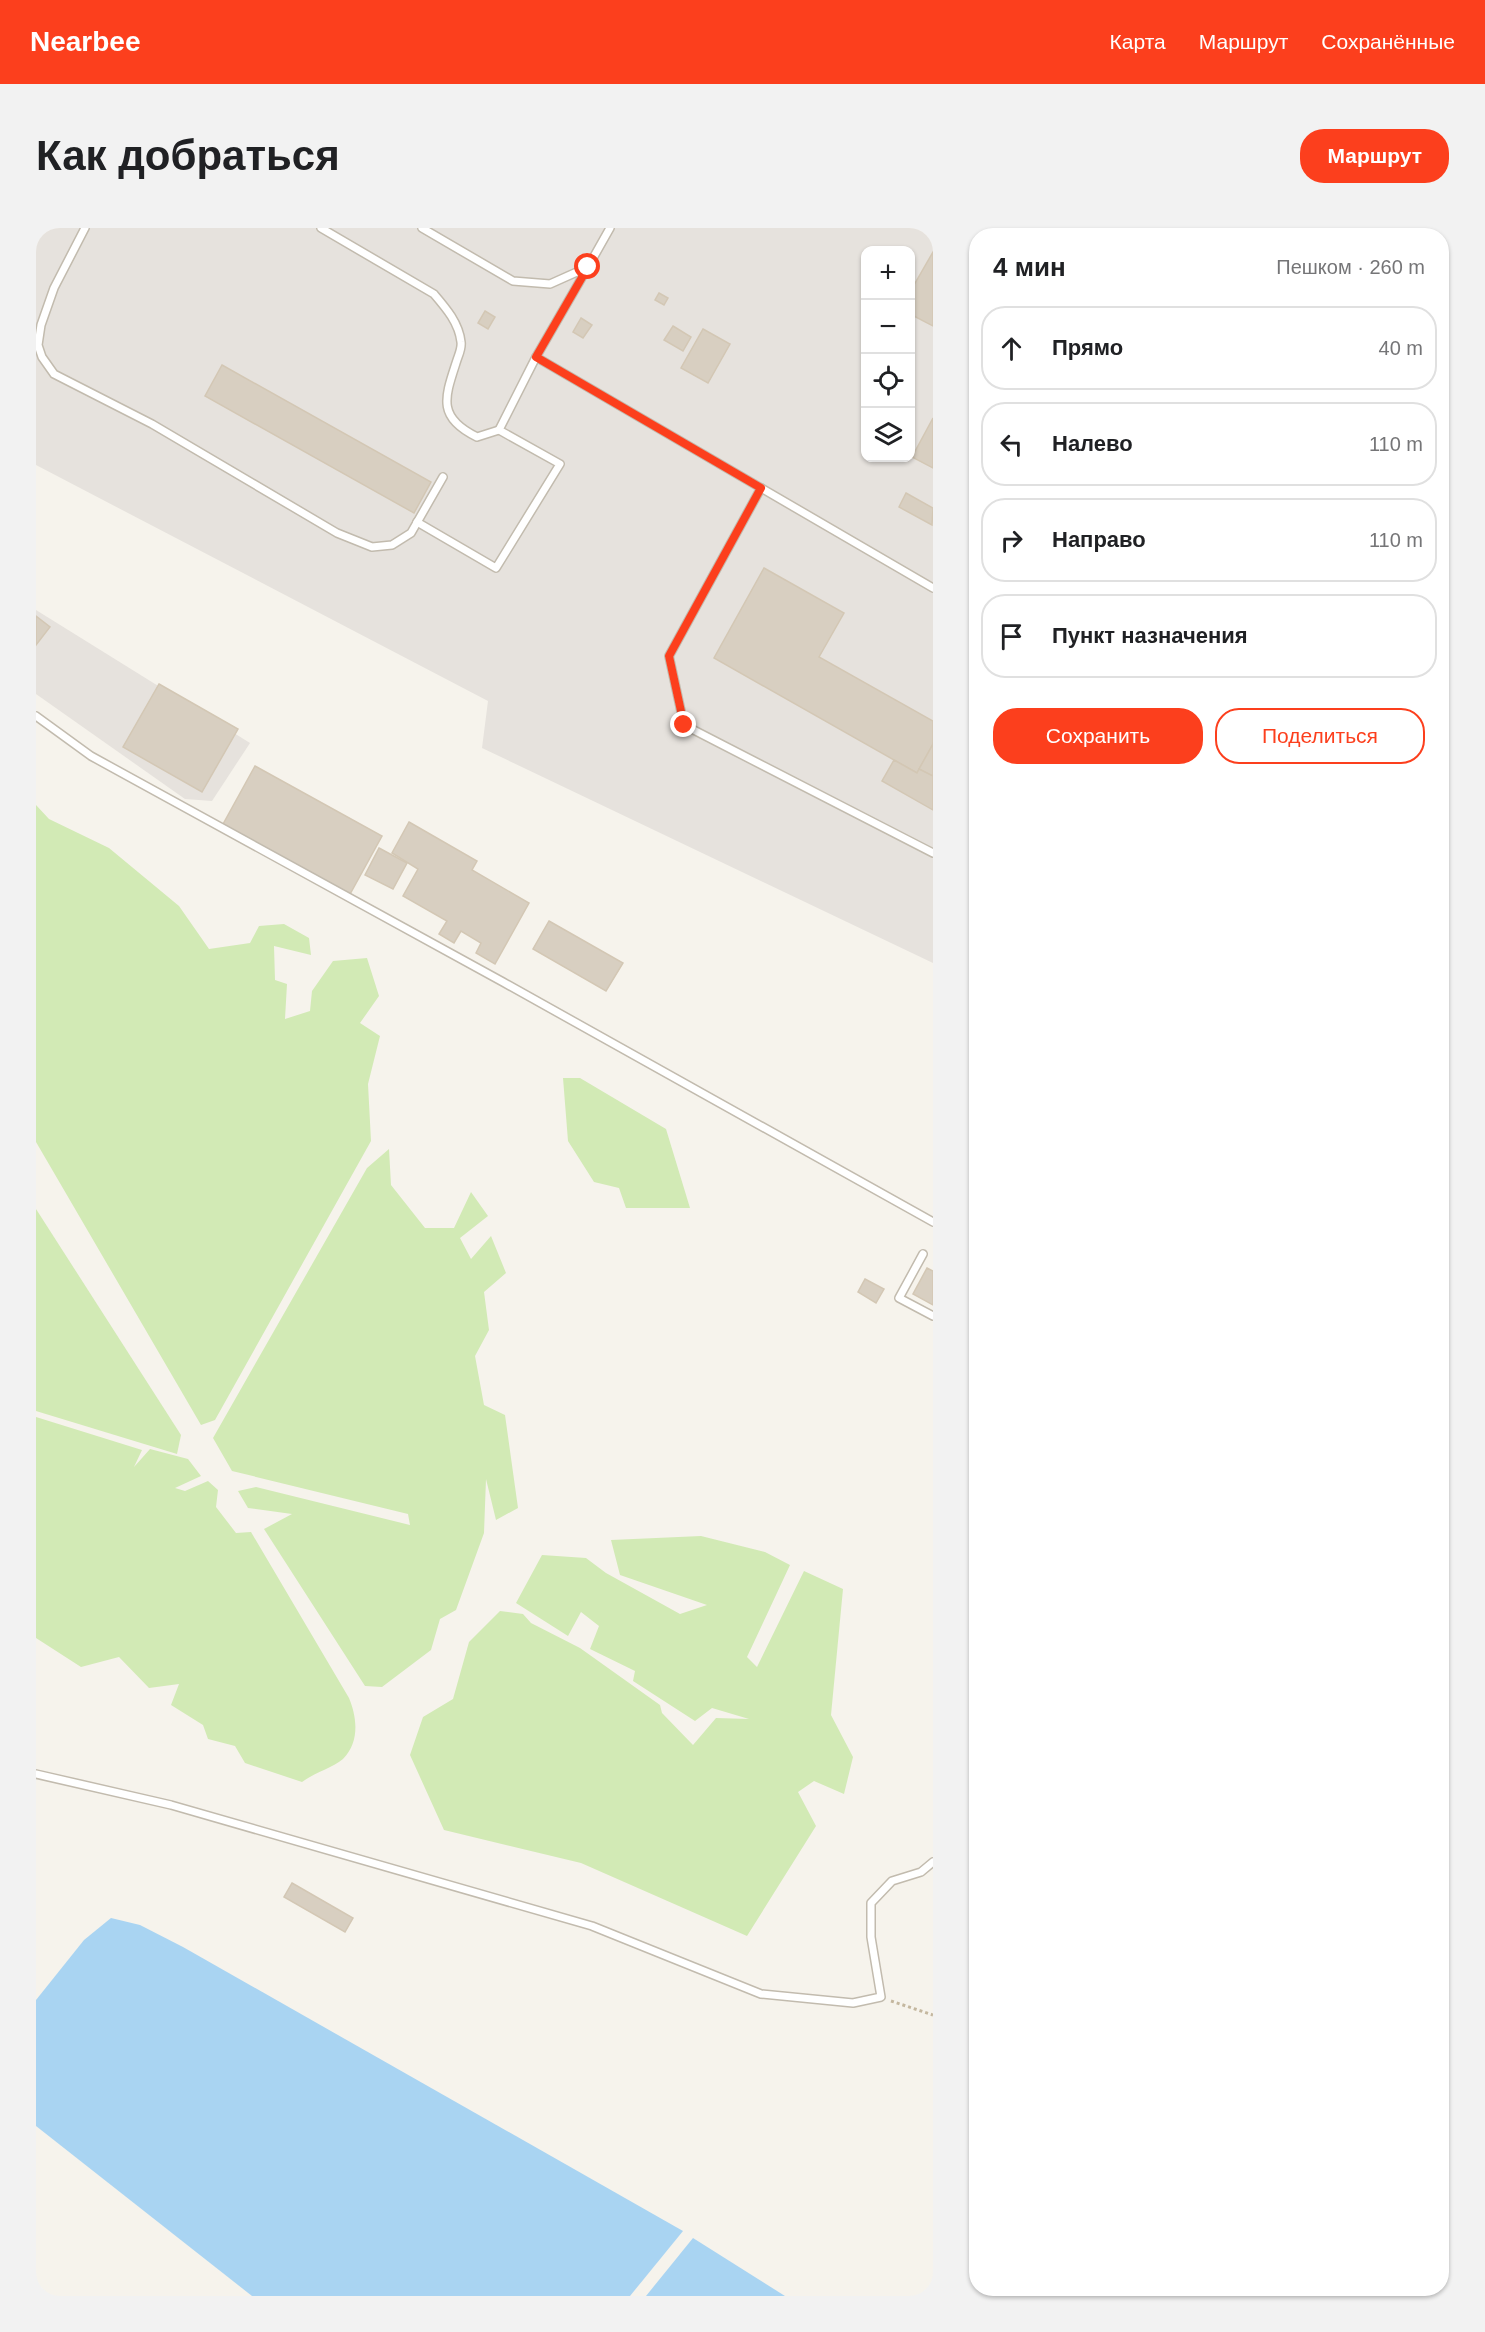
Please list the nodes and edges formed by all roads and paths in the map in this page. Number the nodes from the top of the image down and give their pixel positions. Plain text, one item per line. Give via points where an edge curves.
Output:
1 (85, 228) edge
2 (321, 228) edge
3 (422, 228) edge
4 (610, 228) edge
5 (588, 267) junction
6 (536, 357) junction
7 (499, 430) junction
8 (443, 477) dead end
9 (761, 488) junction
10 (417, 522) junction
11 (933, 588) edge
12 (36, 716) edge
13 (933, 853) edge
14 (933, 1222) edge
15 (922, 1254) dead end
16 (933, 1316) edge
17 (36, 1774) edge
18 (933, 1862) edge
19 (881, 1997) junction
20 (933, 2015) edge

1 - 10 lane via 54,288 41,325 38,345 54,374 152,424 354,542 372,547 392,545 411,533
2 - 7 lane via 434,294 448,309 462,344 447,393 447,414 460,429 477,437
3 - 5 lane via 513,281 550,284
4 - 5 lane
5 - 6 lane
6 - 7 lane
6 - 9 lane
7 - 10 lane via 560,464 496,568
8 - 10 lane
9 - 11 lane
9 - 13 lane via 669,656 684,725
12 - 14 lane via 91,756
15 - 16 lane via 899,1298
17 - 19 lane via 171,1805 592,1926 761,1994 853,2003
18 - 19 lane via 921,1872 892,1881 871,1903 871,1937
19 - 20 path

